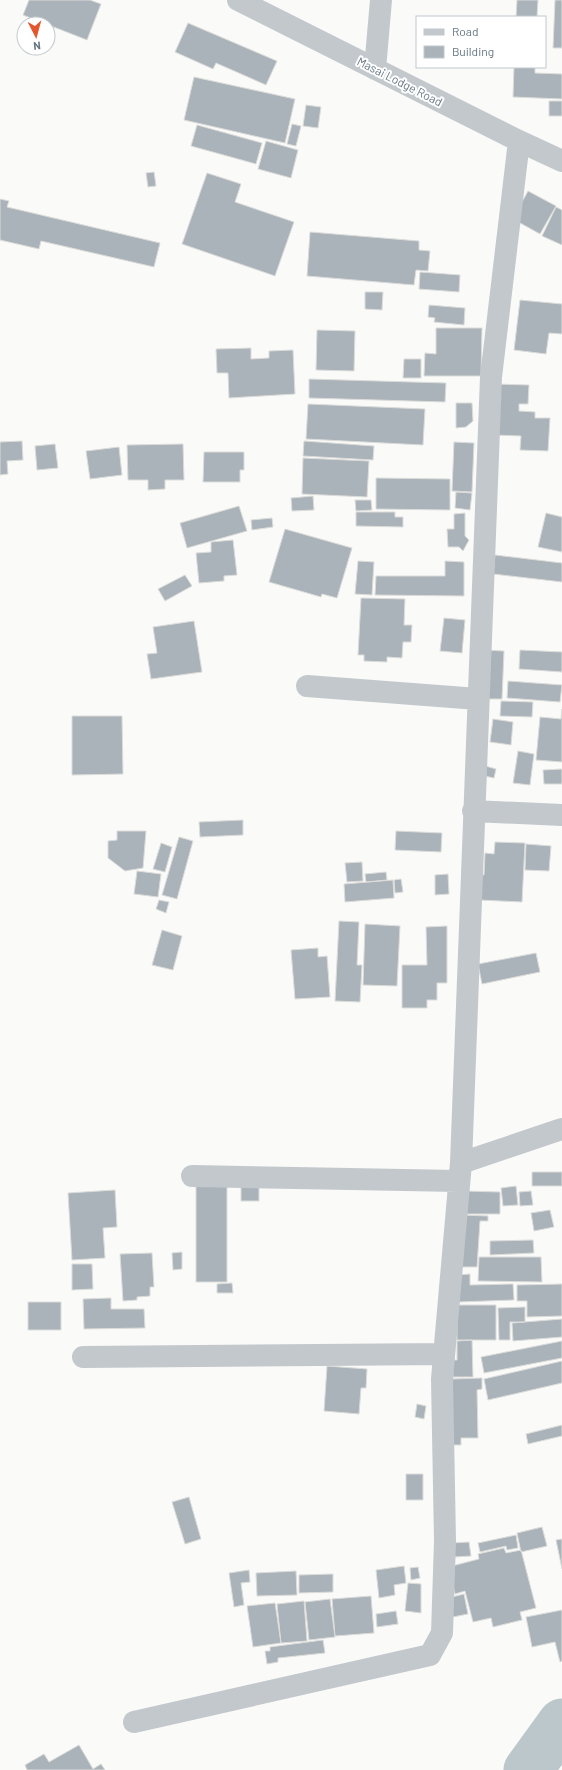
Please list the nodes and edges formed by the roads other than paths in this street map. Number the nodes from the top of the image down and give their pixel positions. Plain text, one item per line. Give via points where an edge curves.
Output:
1 (238, 0) edge
2 (381, 0) edge
3 (375, 69) junction
4 (520, 141) junction
5 (562, 161) edge
6 (306, 686) dead end
7 (478, 699) junction
8 (473, 811) junction
9 (562, 815) edge
10 (562, 1129) edge
11 (459, 1172) junction
12 (192, 1176) dead end
13 (444, 1354) junction
14 (83, 1357) dead end
15 (134, 1722) dead end

1 - 3 street, Masai Lodge Road
2 - 3 street
3 - 4 street, Masai Lodge Road
4 - 5 street, Masai Lodge Road
4 - 7 street via 490,377
6 - 7 street
7 - 8 street
8 - 9 street
8 - 11 street
10 - 11 street
11 - 12 street
11 - 13 street
13 - 14 street
13 - 15 street via 442,1379 445,1542 442,1633 430,1655

